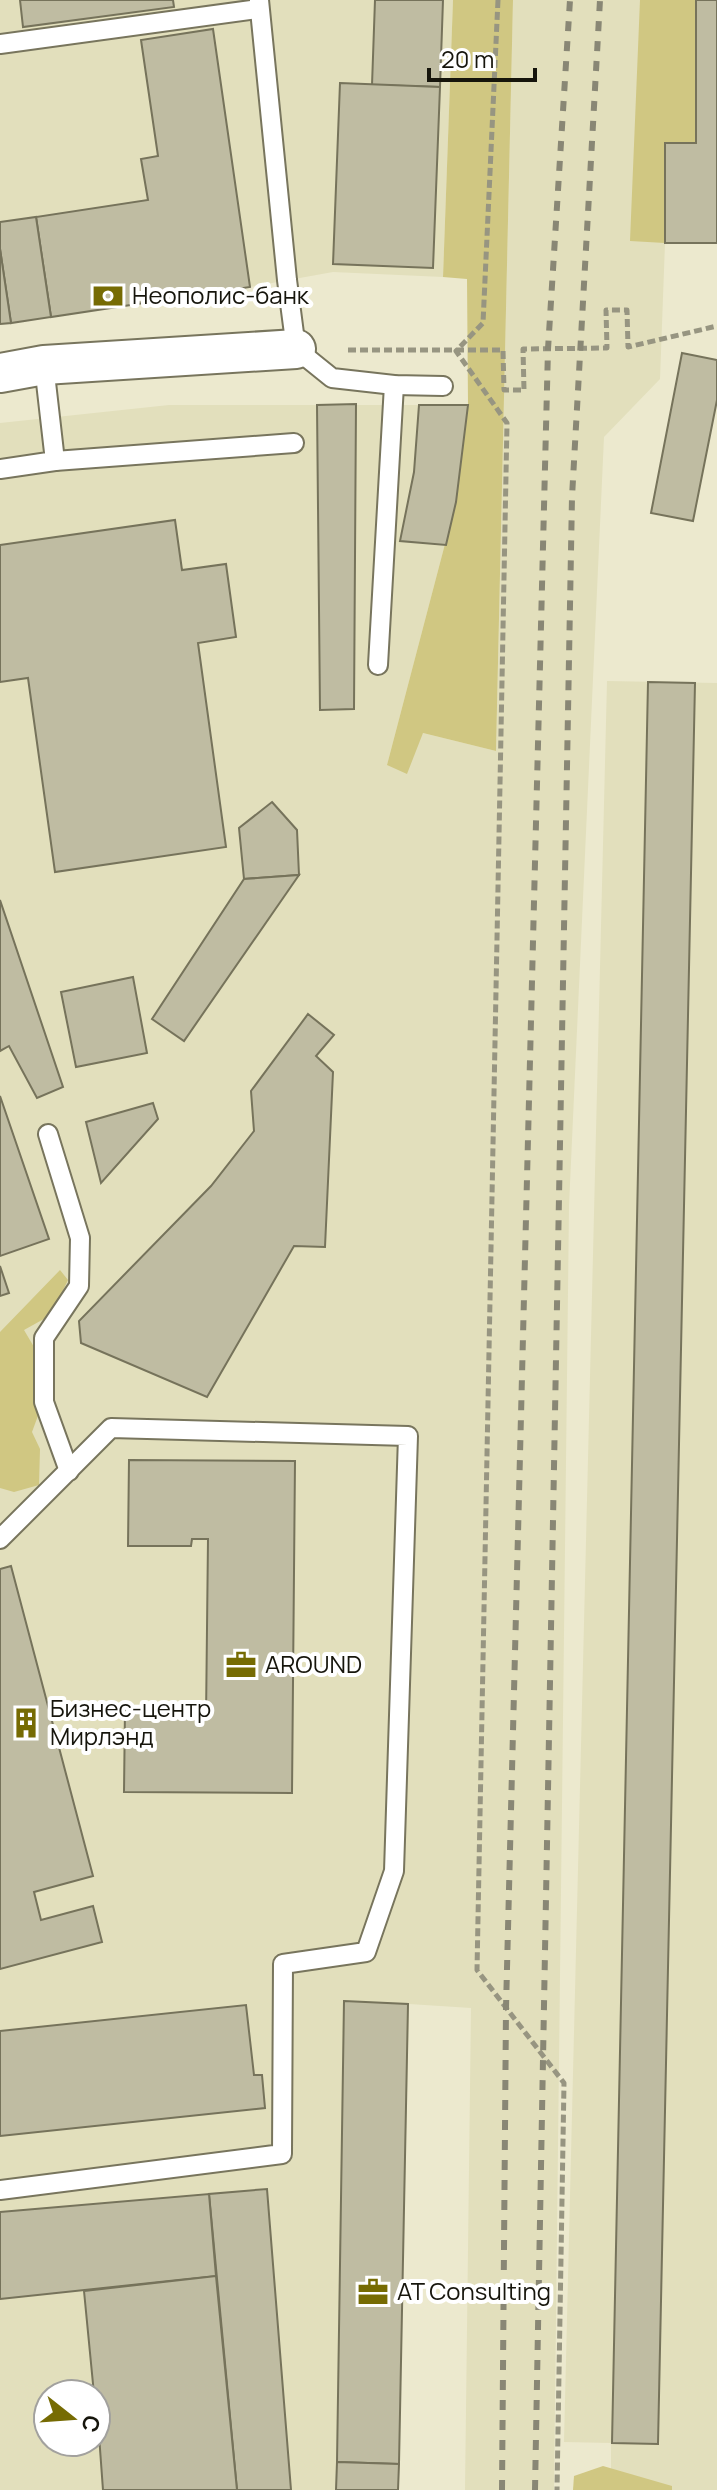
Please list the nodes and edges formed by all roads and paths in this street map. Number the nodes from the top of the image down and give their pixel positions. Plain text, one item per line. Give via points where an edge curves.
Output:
1 (498, 0) edge
2 (258, 4) edge
3 (0, 44) edge
4 (717, 326) edge
5 (296, 349) junction
6 (523, 349) dead end
7 (44, 365) junction
8 (0, 373) edge
9 (394, 385) junction
10 (443, 386) dead end
11 (294, 443) dead end
12 (55, 461) junction
13 (0, 469) edge
14 (378, 665) dead end
15 (48, 1134) dead end
16 (69, 1471) junction
17 (0, 1539) edge
18 (0, 2190) edge
19 (557, 2490) edge

1 - 19 path via 483,323 456,351 507,423 477,1970 564,2083
2 - 3 lane
2 - 5 lane
4 - 6 path via 628,347 627,310 606,310 607,348
5 - 7 street
5 - 9 lane via 332,378
7 - 8 street
7 - 12 lane
9 - 10 lane
9 - 14 lane
11 - 12 lane
12 - 13 lane
15 - 16 lane via 80,1238 79,1286 44,1338 44,1402
16 - 17 lane
16 - 18 lane via 111,1428 408,1436 394,1871 366,1952 283,1964 282,2154

